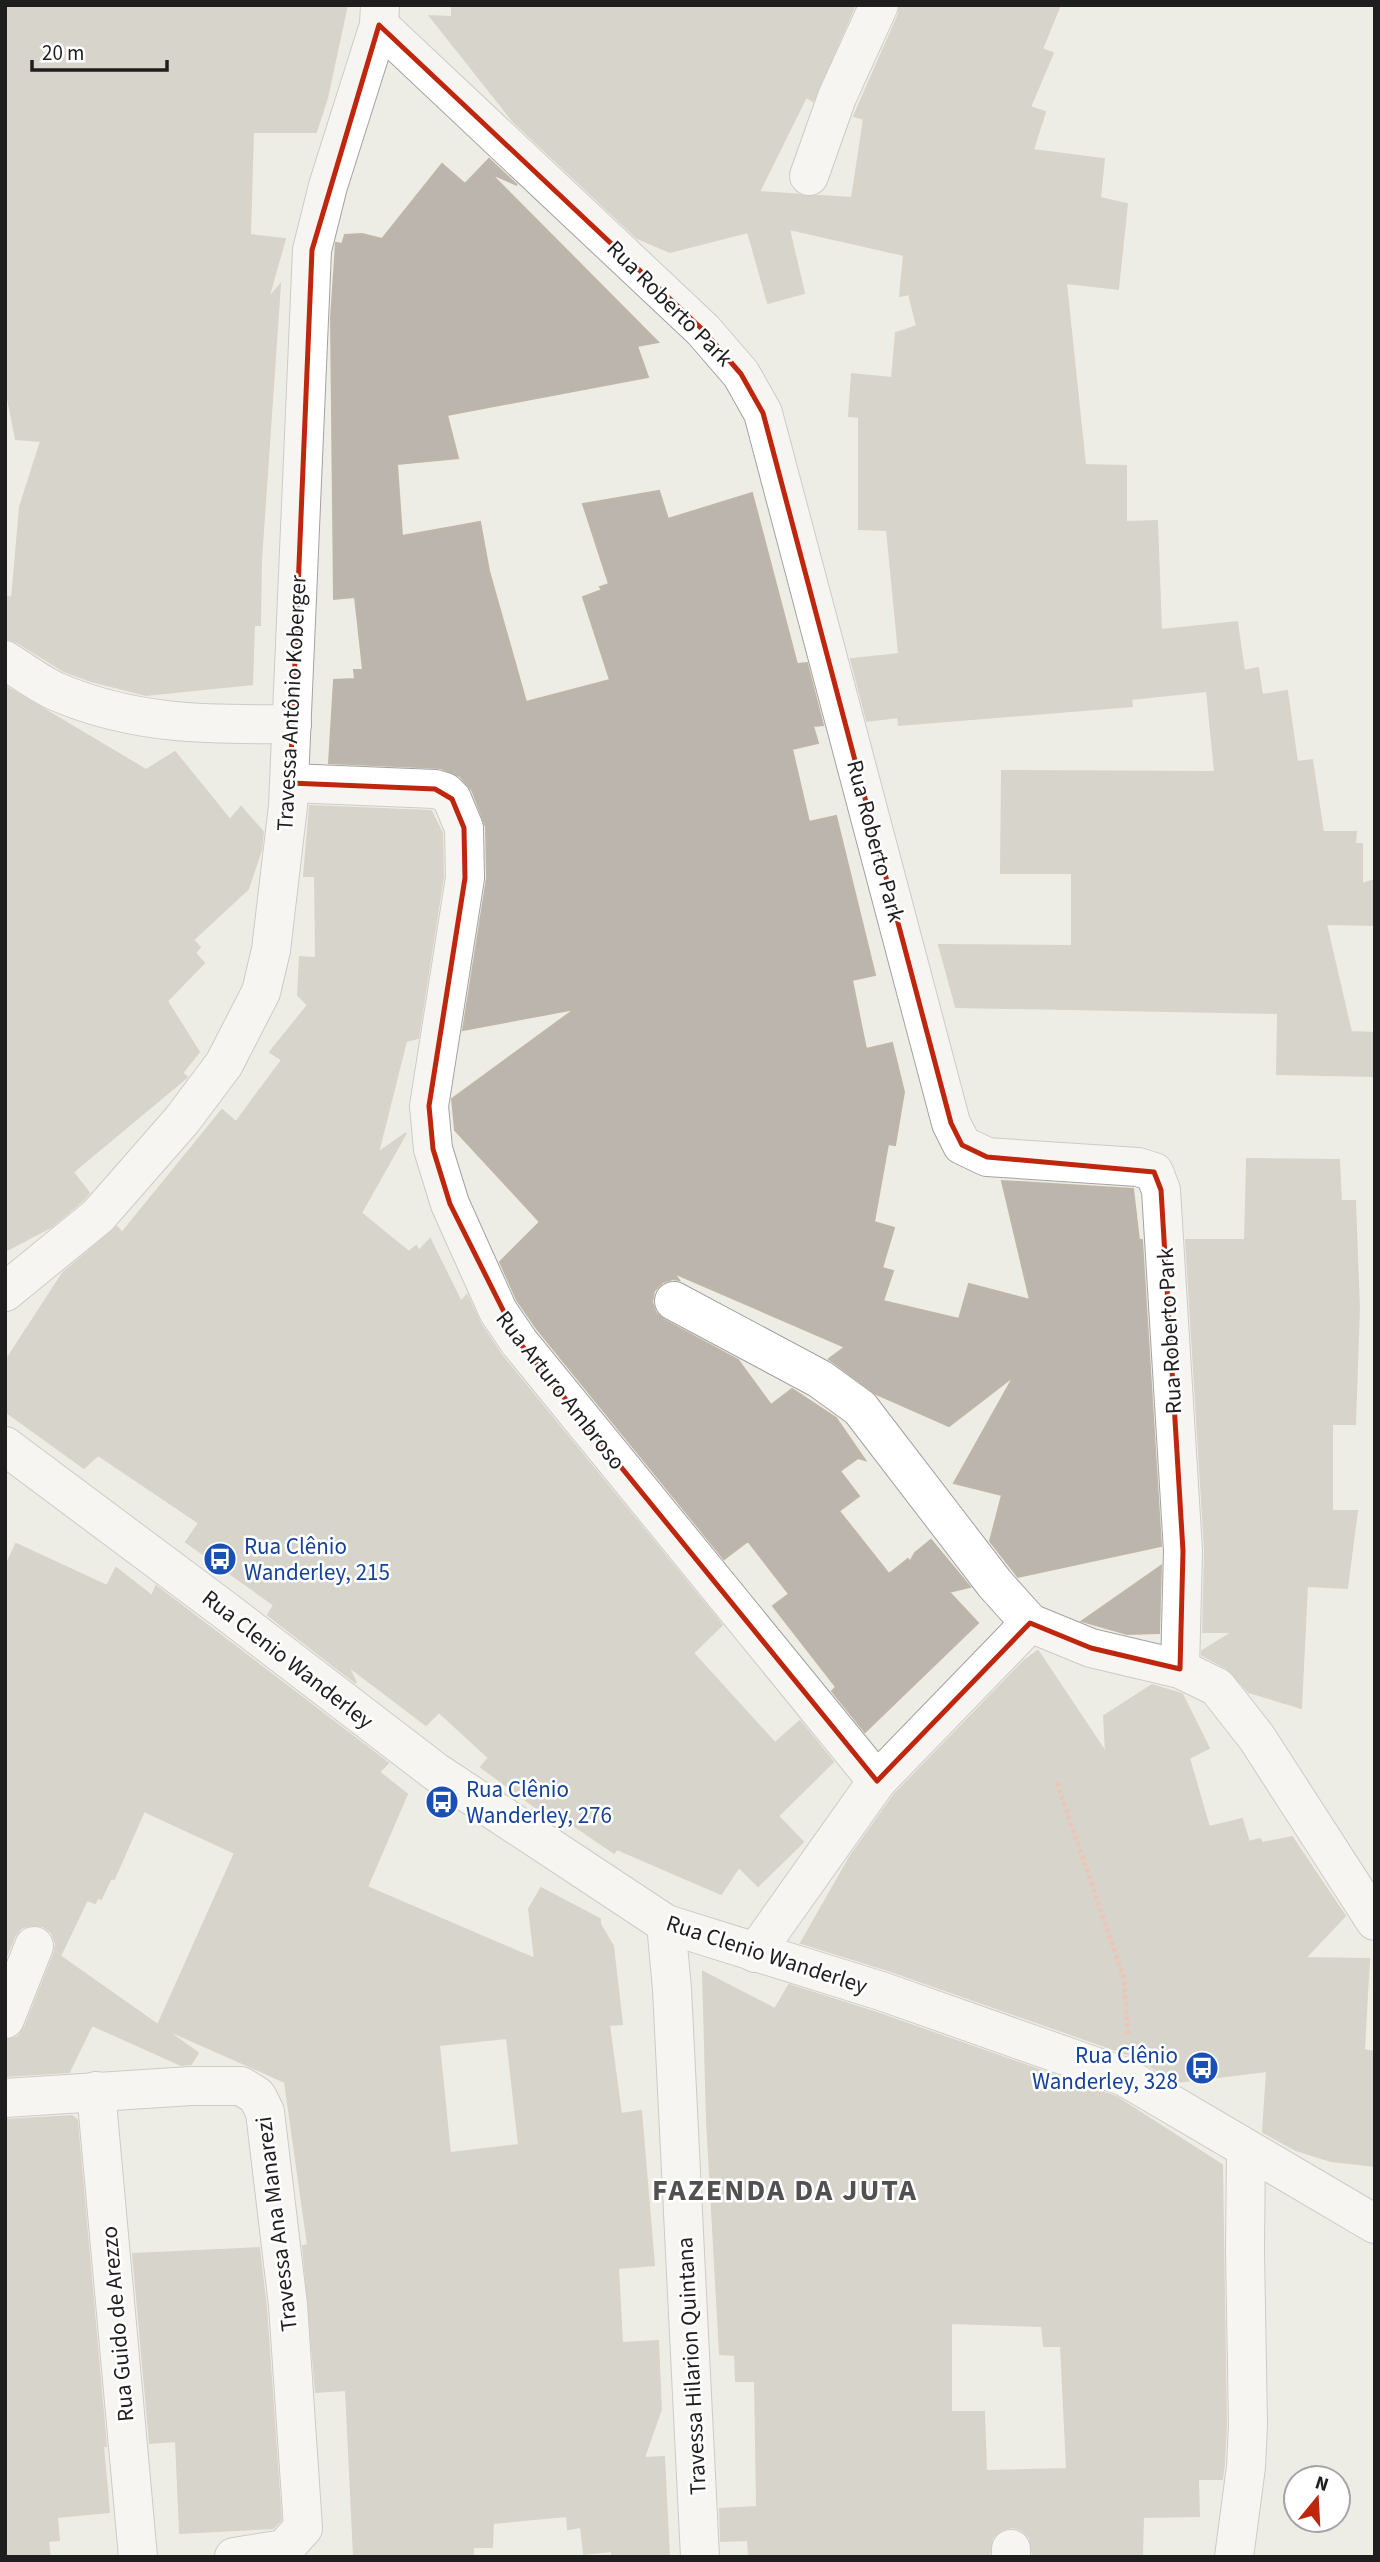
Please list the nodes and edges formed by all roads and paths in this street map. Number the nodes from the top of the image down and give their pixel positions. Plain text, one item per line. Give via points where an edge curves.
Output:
1 (879, 5) edge
2 (380, 15) edge
3 (809, 176) dead end
4 (5, 660) edge
5 (292, 724) junction
6 (290, 783) junction
7 (5, 1292) edge
8 (674, 1301) dead end
9 (5, 1446) edge
10 (1030, 1623) junction
11 (1180, 1669) junction
12 (877, 1781) junction
13 (1057, 1783) dead end
14 (1375, 1921) edge
15 (666, 1924) junction
16 (34, 1946) dead end
17 (755, 1952) junction
18 (5, 2019) edge
19 (1125, 2077) junction
20 (96, 2091) junction
21 (5, 2098) edge
22 (1246, 2150) junction
23 (1375, 2224) edge
24 (138, 2557) edge
25 (234, 2557) edge
26 (700, 2557) edge
27 (1234, 2557) edge

1 - 3 street via 836,97
2 - 5 street, Travessa Antônio Koberger via 312,250
2 - 11 street, Rua Roberto Park via 702,330 741,374 763,413 947,1109 962,1145 987,1157 1138,1167 1154,1172 1161,1190 1183,1551
4 - 5 street via 54,690 119,713 205,725
5 - 6 street, Travessa Antônio Koberger
6 - 7 street, Travessa Antônio Koberger via 271,950 261,992 224,1064 98,1216
6 - 12 street, Rua Arturo Ambroso via 435,789 452,799 464,828 466,878 429,1106 433,1149 450,1204 498,1311 519,1342
8 - 10 street via 820,1379 860,1408
9 - 15 street, Rua Clenio Wanderley via 436,1772
10 - 11 street via 1091,1648
10 - 12 street
11 - 14 street via 1217,1687 1257,1738
12 - 17 street
13 - 19 path via 1124,1978
15 - 17 street, Rua Clenio Wanderley
15 - 26 street, Travessa Hilarion Quintana
16 - 18 street
17 - 19 street, Rua Clenio Wanderley
19 - 22 street, Rua Clenio Wanderley
20 - 21 street, Travessa Ana Manarezi
20 - 24 street, Rua Guido de Arezzo
20 - 25 street, Travessa Ana Manarezi via 241,2086 257,2096 265,2112 288,2305 303,2528 284,2549
22 - 23 street, Rua Clenio Wanderley
22 - 27 street via 1248,2425

